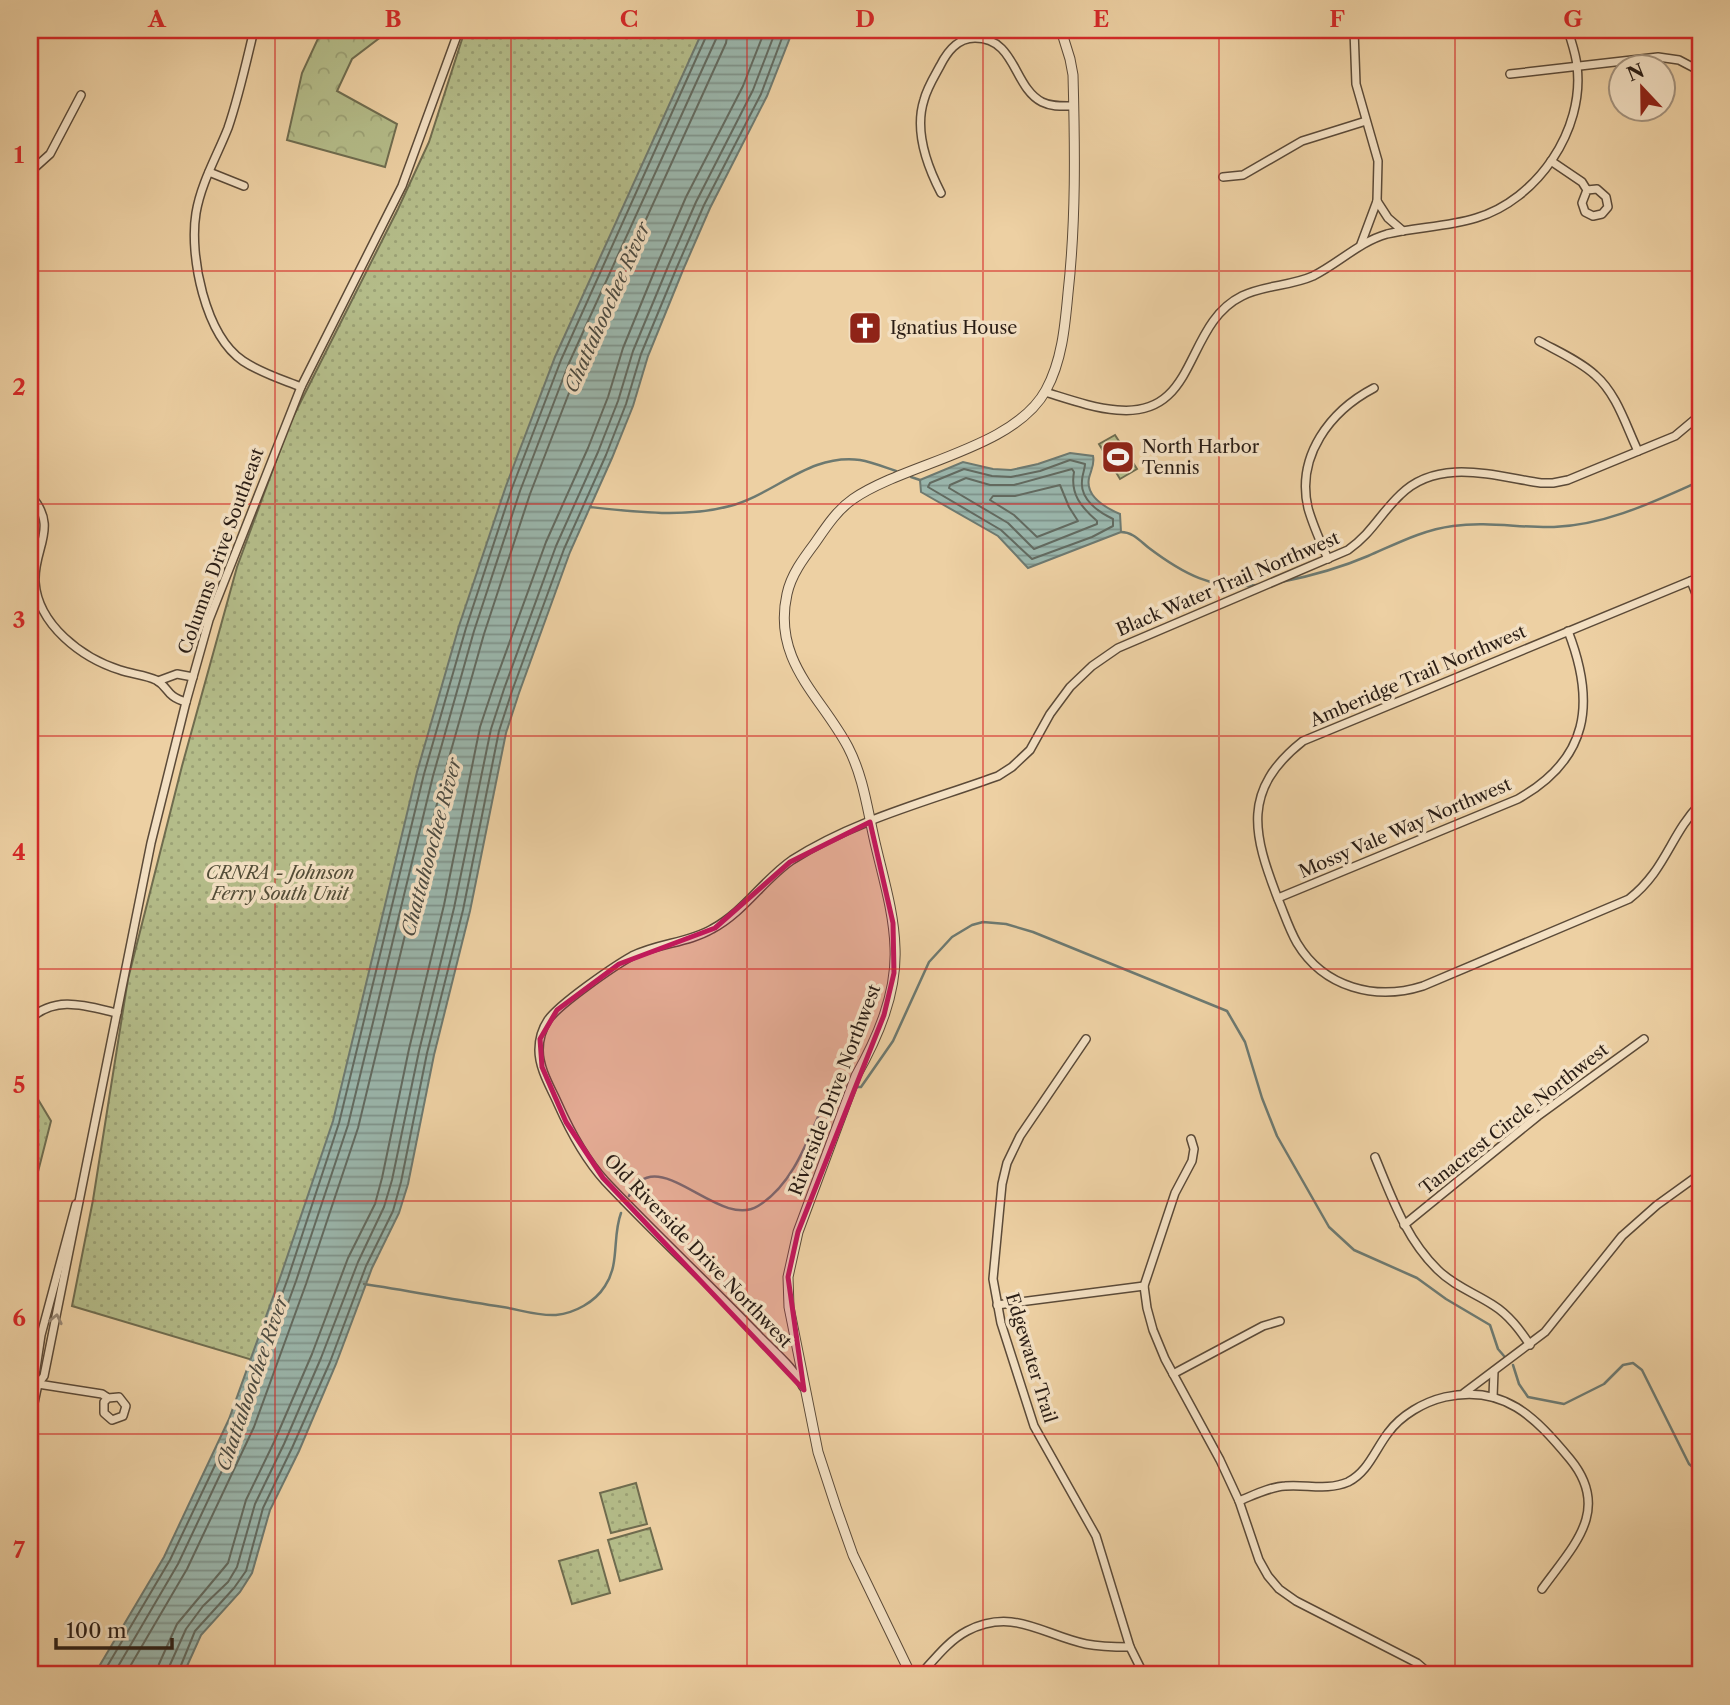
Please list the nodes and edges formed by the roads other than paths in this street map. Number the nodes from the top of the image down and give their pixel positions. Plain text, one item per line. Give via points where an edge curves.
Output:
1 (254, 30) edge
2 (459, 30) edge
3 (1061, 30) edge
4 (1354, 30) edge
5 (1568, 30) edge
6 (1577, 66) junction
7 (1700, 71) edge
8 (1510, 74) dead end
9 (81, 95) dead end
10 (1074, 106) junction
11 (1366, 121) junction
12 (1551, 160) junction
13 (30, 172) edge
14 (209, 172) junction
15 (1223, 177) dead end
16 (244, 186) dead end
17 (1587, 190) dead end
18 (941, 193) dead end
19 (1377, 201) junction
20 (1403, 231) junction
21 (1361, 244) junction
22 (1539, 341) dead end
23 (301, 387) junction
24 (1374, 388) dead end
25 (1045, 392) junction
26 (1700, 415) edge
27 (1638, 451) junction
28 (30, 495) edge
29 (1328, 559) junction
30 (1700, 577) edge
31 (1691, 581) junction
32 (1700, 604) edge
33 (1568, 631) junction
34 (193, 677) junction
35 (158, 681) junction
36 (186, 702) junction
37 (1700, 804) edge
38 (870, 822) junction
39 (1278, 898) junction
40 (117, 1013) junction
41 (30, 1020) edge
42 (1644, 1039) dead end
43 (1086, 1040) dead end
44 (1191, 1139) dead end
45 (1375, 1157) dead end
46 (1700, 1174) edge
47 (1404, 1225) junction
48 (1144, 1286) junction
49 (997, 1305) junction
50 (1280, 1321) dead end
51 (1530, 1345) junction
52 (1494, 1371) junction
53 (1173, 1374) junction
54 (38, 1384) junction
55 (804, 1390) junction
56 (1464, 1393) junction
57 (1493, 1397) junction
58 (108, 1398) dead end
59 (30, 1419) edge
60 (30, 1459) edge
61 (1239, 1500) junction
62 (1542, 1589) dead end
63 (1130, 1647) junction
64 (911, 1675) edge
65 (920, 1675) edge
66 (1144, 1675) edge
67 (1431, 1675) edge

1 - 14 street via 232,115
2 - 23 street, Columns Drive Southeast via 402,186
3 - 10 street, Riverside Drive Northwest via 1070,59
4 - 11 street via 1356,84
5 - 6 street
6 - 7 street via 1658,57 1679,60
6 - 8 street
6 - 12 street via 1572,115
9 - 13 street via 50,154
10 - 18 street via 1037,99 997,44 975,38 956,44 945,56 921,109 929,170
10 - 25 street, Riverside Drive Northwest via 1072,262 1063,340
11 - 15 street via 1302,141 1243,175
11 - 19 street via 1378,161
12 - 17 street
12 - 20 street via 1530,188 1496,211 1461,223
14 - 16 street
14 - 23 street via 198,202 194,236 211,320 223,342 242,360
19 - 20 street
19 - 21 street
20 - 21 street
21 - 25 street via 1312,276 1251,292 1226,306 1205,330 1181,382 1153,404 1115,410
22 - 27 street via 1589,369 1605,385
23 - 34 street, Columns Drive Southeast via 220,588
24 - 29 street via 1330,421 1308,465 1307,505
25 - 38 street, Riverside Drive Northwest via 1023,416 996,435 853,499 832,519 790,582 784,618 792,658 850,751 863,783
26 - 27 street, Black Water Trail Northwest via 1675,436
27 - 29 street, Black Water Trail Northwest via 1553,484 1465,472 1429,476 1410,485 1364,539
28 - 35 street via 41,512 44,531 36,587 58,631 87,657
29 - 38 street, Black Water Trail Northwest via 1118,648 1070,687 1030,750 1012,768
30 - 31 street, Amberidge Trail Northwest
31 - 32 street
31 - 33 street, Amberidge Trail Northwest
33 - 39 street, Mossy Vale Way Northwest via 1582,672 1583,710 1571,750 1550,778 1518,799
33 - 39 street, Amberidge Trail Northwest via 1317,734 1289,752 1268,782 1257,819 1261,852
34 - 35 street via 177,674
34 - 36 street, Columns Drive Southeast
35 - 36 street via 171,696
36 - 40 street, Columns Drive Southeast
37 - 39 street, Amberidge Trail Northwest via 1654,876 1629,899 1410,990 1366,992 1328,976 1298,945
38 - 55 street, Riverside Drive Northwest via 893,923 894,972 884,1015 798,1232 788,1277
38 - 55 street, Old Riverside Drive Northwest via 790,862 715,928 649,949 619,964 557,1010 540,1039 542,1067 566,1122 603,1178 725,1300
40 - 41 street via 66,1003 47,1007
40 - 54 street, Columns Drive Southeast via 78,1217 44,1376
42 - 47 street, Tanacrest Circle Northwest via 1538,1116
43 - 49 street, Edgewater Trail via 1020,1136 1007,1163 994,1251
44 - 48 street via 1192,1161 1175,1194
45 - 47 street
46 - 51 street via 1622,1236 1558,1318
47 - 51 street via 1439,1272 1500,1310
48 - 49 street
48 - 53 street via 1153,1330
49 - 63 street, Edgewater Trail via 1034,1426 1096,1536
50 - 53 street
51 - 52 street
52 - 56 street
52 - 57 street
53 - 61 street
54 - 58 street
54 - 59 street, Columns Drive Southeast
55 - 64 street, Riverside Drive Northwest via 821,1462 853,1555
56 - 57 street
56 - 61 street via 1433,1400 1407,1414 1388,1432 1371,1462 1350,1481 1326,1487 1280,1486
57 - 62 street via 1524,1411 1546,1431 1583,1476 1589,1493 1586,1523
59 - 60 street, Columns Drive Southeast
61 - 67 street via 1259,1559 1279,1589 1417,1663
63 - 65 street via 1087,1644 1028,1624 1001,1621 965,1631
63 - 66 street, Edgewater Trail

